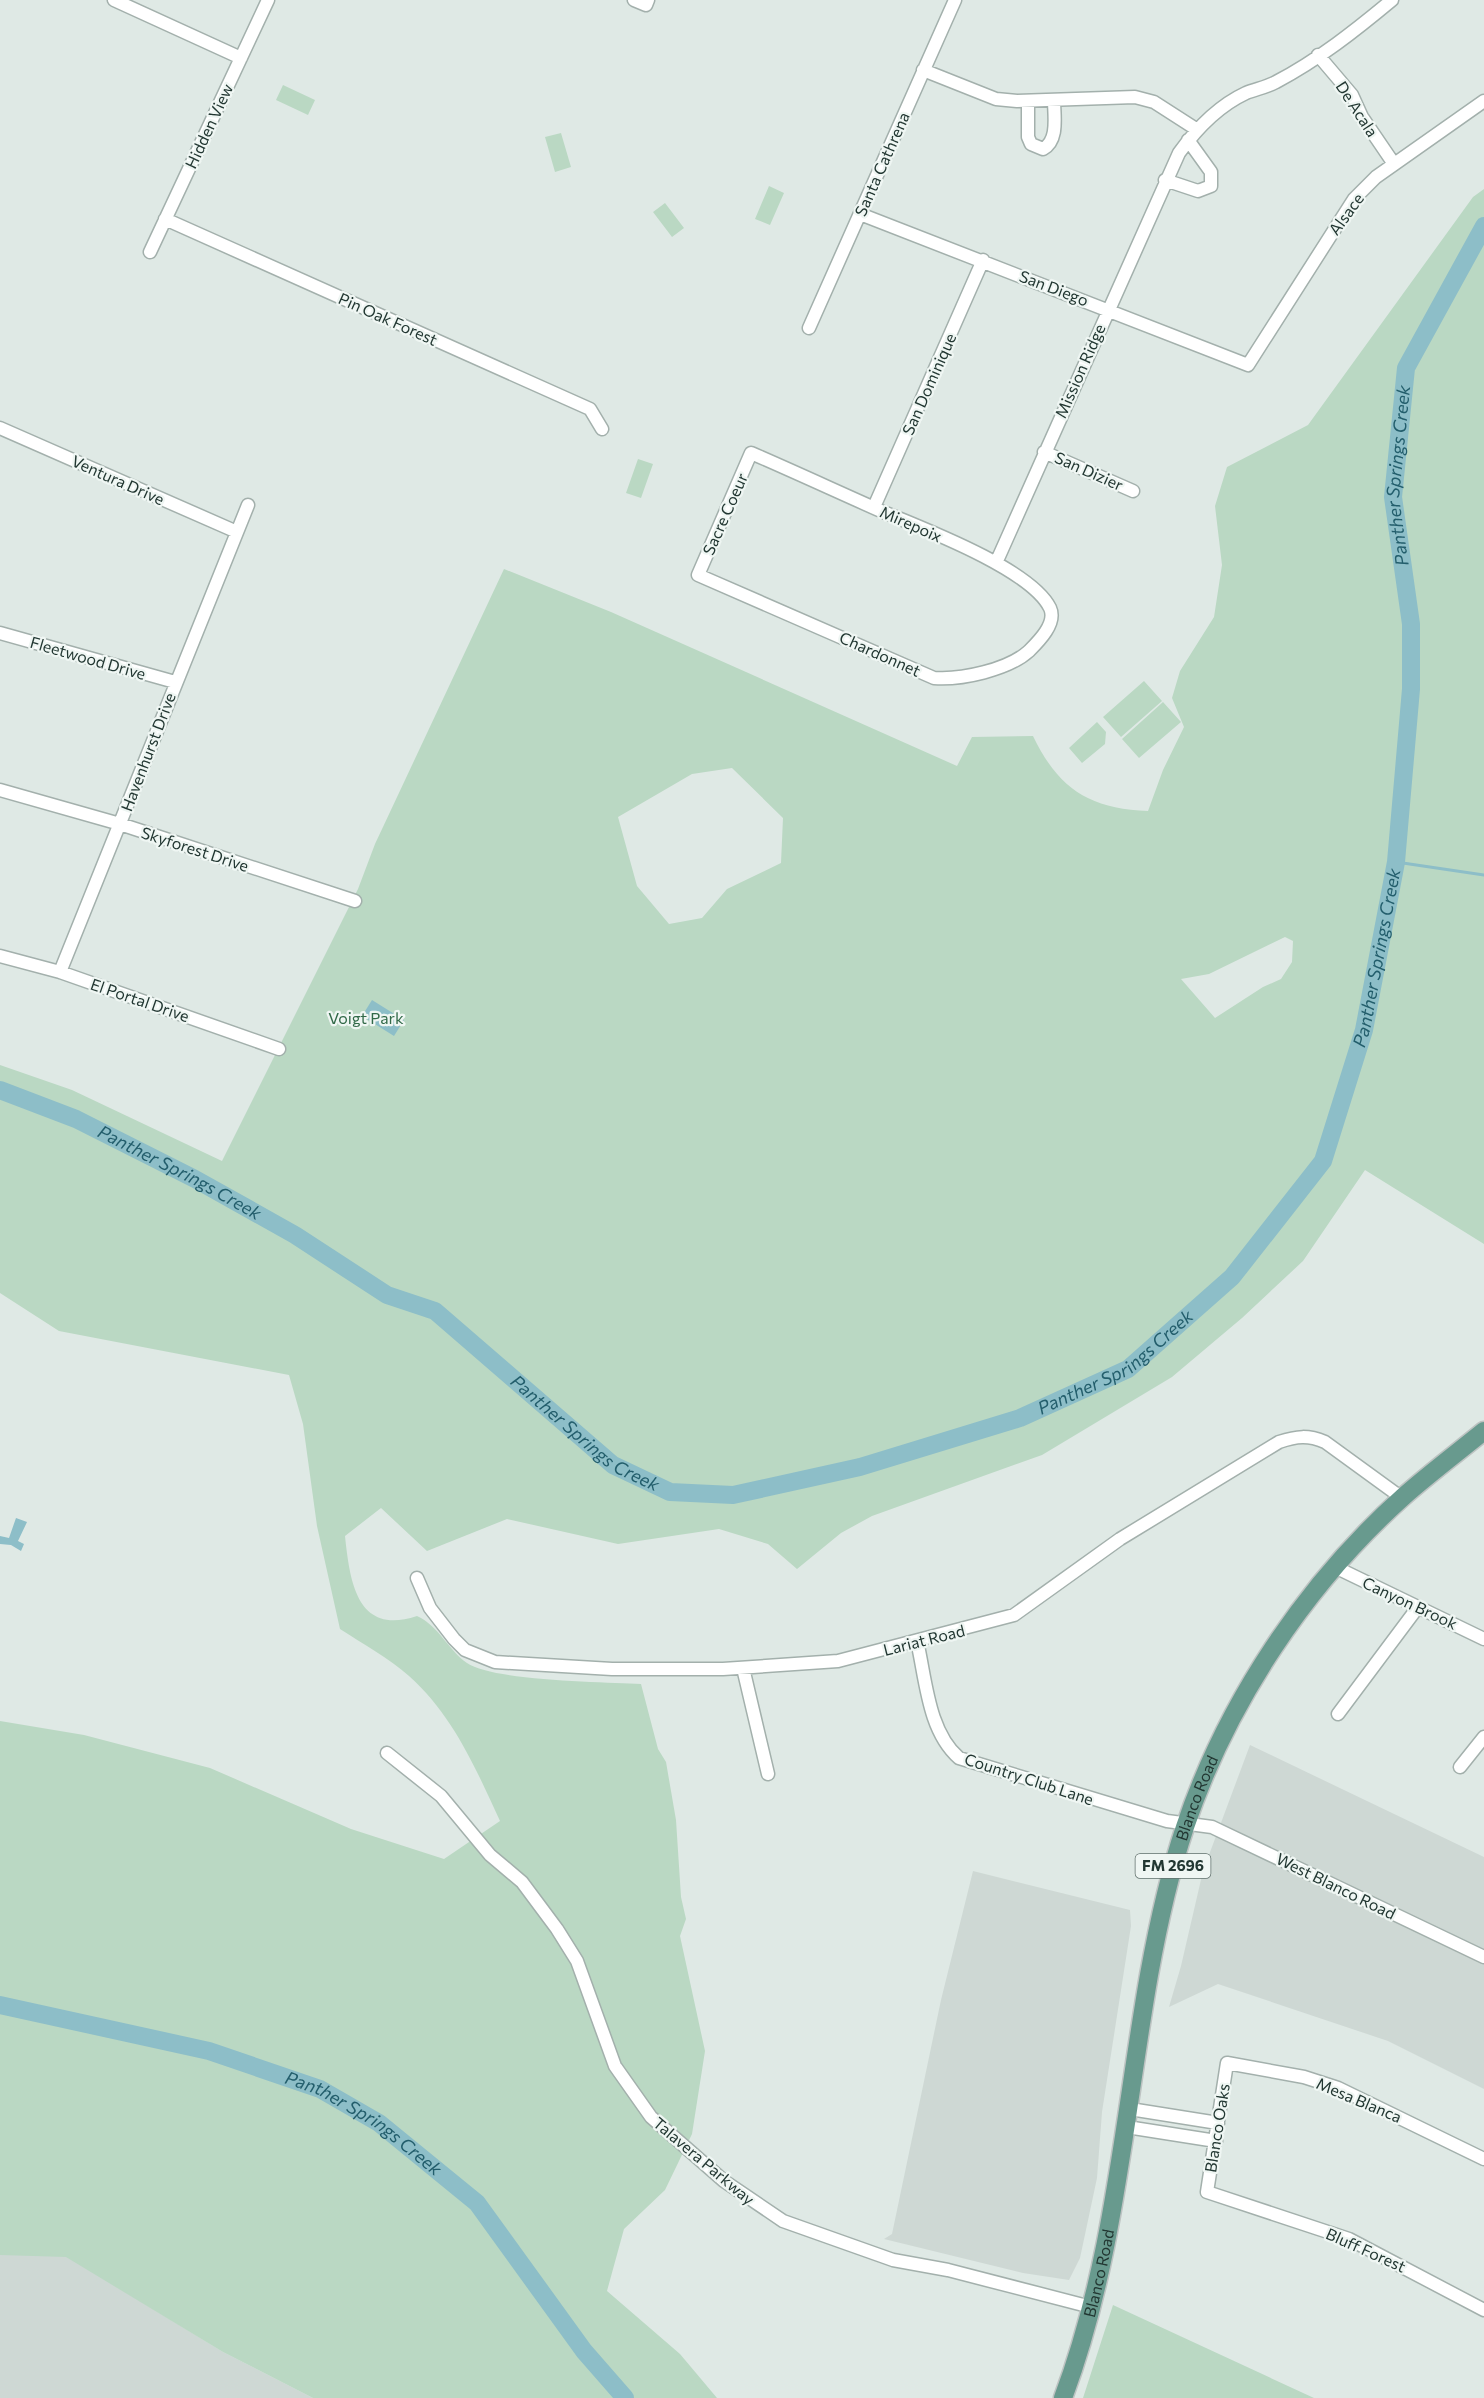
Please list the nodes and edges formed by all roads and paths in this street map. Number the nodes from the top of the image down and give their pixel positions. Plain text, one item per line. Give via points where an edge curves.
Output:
1 (114, 0) edge
2 (268, 0) edge
3 (955, 0) edge
4 (1388, 1) edge
5 (1318, 55) junction
6 (242, 58) junction
7 (923, 70) junction
8 (1054, 100) junction
9 (1028, 101) junction
10 (1484, 101) edge
11 (1196, 129) junction
12 (1188, 140) junction
13 (1394, 164) junction
14 (1165, 180) junction
15 (860, 214) junction
16 (165, 219) junction
17 (150, 252) dead end
18 (983, 260) junction
19 (1107, 308) junction
20 (809, 328) dead end
21 (1248, 365) joint
22 (0, 428) edge
23 (602, 429) dead end
24 (1044, 452) junction
25 (751, 453) joint
26 (1134, 491) dead end
27 (248, 505) dead end
28 (874, 507) junction
29 (237, 532) junction
30 (996, 563) junction
31 (698, 574) joint
32 (1052, 619) joint
33 (0, 633) edge
34 (175, 682) junction
35 (0, 790) edge
36 (120, 824) junction
37 (355, 901) dead end
38 (0, 956) edge
39 (60, 972) junction
40 (279, 1049) dead end
41 (1484, 1431) edge
42 (1402, 1498) junction
43 (1335, 1567) junction
44 (417, 1578) dead end
45 (1418, 1607) junction
46 (1484, 1639) edge
47 (917, 1641) junction
48 (743, 1668) junction
49 (1338, 1714) dead end
50 (1484, 1737) edge
51 (387, 1753) dead end
52 (1460, 1767) dead end
53 (768, 1774) dead end
54 (1186, 1825) junction
55 (1484, 1957) edge
56 (1227, 2062) joint
57 (1130, 2109) junction
58 (1189, 2119) junction
59 (1218, 2123) junction
60 (1127, 2127) junction
61 (1186, 2136) junction
62 (1216, 2141) junction
63 (1484, 2159) edge
64 (1207, 2192) joint
65 (1091, 2307) junction
66 (1484, 2310) edge
67 (1062, 2398) edge

1 - 6 street
2 - 6 street, Hidden View
3 - 7 street, Santa Cathrena
4 - 5 street, Mission Ridge
5 - 11 street, Mission Ridge via 1274,84 1228,103
5 - 13 street, De Acala via 1352,95
6 - 16 street, Hidden View
7 - 9 street via 996,99
7 - 15 street, Santa Cathrena
8 - 9 street
8 - 9 street via 1054,138 1043,149 1031,144
8 - 11 street via 1135,97 1154,102
10 - 13 street, Alsace
11 - 12 street, Mission Ridge
12 - 14 street, Mission Ridge
12 - 14 street via 1211,172 1211,186 1198,191
13 - 21 street, Alsace via 1354,199
14 - 19 street, Mission Ridge
15 - 18 street, San Diego
15 - 20 street, Santa Cathrena
16 - 17 street, Hidden View
16 - 23 street, Pin Oak Forest via 590,409
18 - 19 street, San Diego
18 - 28 street, San Dominique
19 - 21 street, San Diego
19 - 24 street, Mission Ridge
22 - 29 street, Ventura Drive
24 - 26 street, San Dizier
24 - 30 street, Mission Ridge
25 - 28 street, Mirepoix
25 - 31 street, Sacre Coeur
27 - 29 street, Havenhurst Drive
28 - 30 street, Mirepoix
29 - 34 street, Havenhurst Drive
30 - 32 street, Mirepoix via 1043,599
31 - 32 street, Chardonnet via 934,678 964,677 1012,662 1044,635
33 - 34 street, Fleetwood Drive
34 - 36 street, Havenhurst Drive
35 - 36 street, Skyforest Drive
36 - 37 street, Skyforest Drive
36 - 39 street, Havenhurst Drive
38 - 39 street, El Portal Drive
39 - 40 street, El Portal Drive
41 - 42 main road, Blanco Road / FM 2696
42 - 43 main road, Blanco Road / FM 2696
42 - 47 street, Lariat Road via 1325,1442 1297,1436 1280,1442 1120,1539 1014,1615
43 - 45 street, Canyon Brook
43 - 54 main road, Blanco Road / FM 2696 via 1254,1679 1212,1761
44 - 48 street, Lariat Road via 430,1608 454,1639 465,1650 489,1661 612,1669
45 - 46 street, Canyon Brook
45 - 49 street
47 - 48 street, Lariat Road via 828,1663
47 - 54 street, Country Club Lane via 937,1729 959,1758
48 - 53 street
50 - 52 street
51 - 65 street, Talavera Parkway via 441,1796 490,1855 522,1882 577,1961 615,2066 651,2117 724,2181 783,2221 893,2260
54 - 55 street, West Blanco Road via 1212,1827
54 - 57 main road, Blanco Road / FM 2696 via 1161,1916
56 - 59 street, Blanco Oaks
56 - 63 street, Mesa Blanca via 1304,2076 1338,2088
57 - 58 street
57 - 60 main road, Blanco Road / FM 2696
58 - 59 street
58 - 61 street
59 - 62 street, Blanco Oaks
60 - 61 street
60 - 65 main road, Blanco Road / FM 2696
61 - 62 street
62 - 64 street, Blanco Oaks
64 - 66 street, Bluff Forest via 1349,2239
65 - 67 main road, Blanco Road / FM 2696

